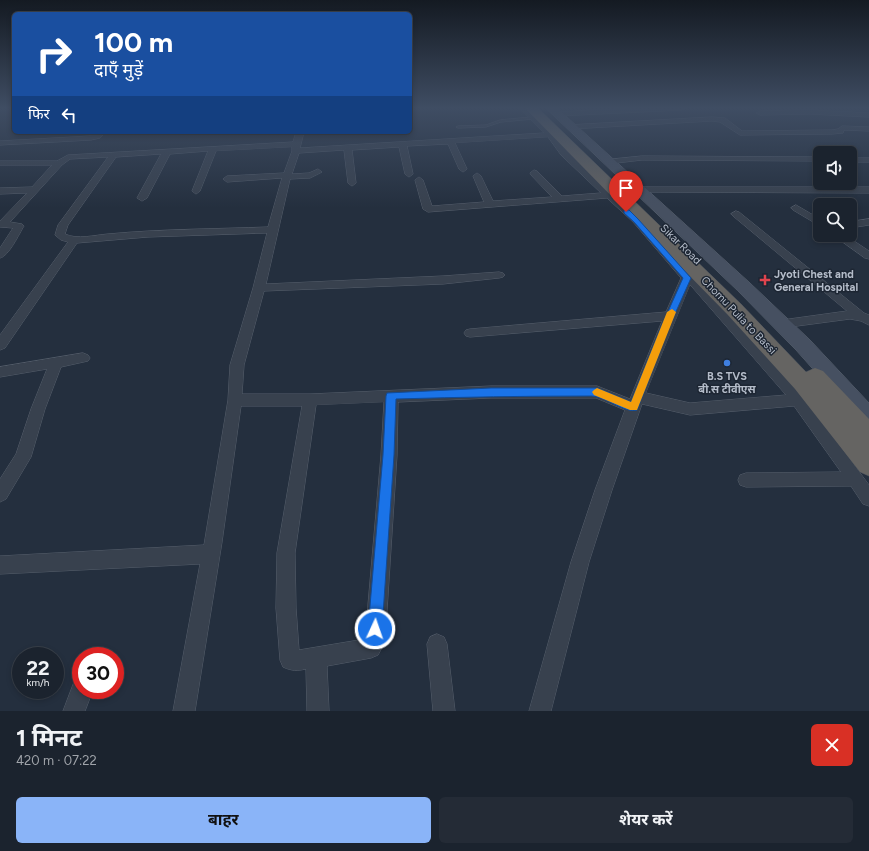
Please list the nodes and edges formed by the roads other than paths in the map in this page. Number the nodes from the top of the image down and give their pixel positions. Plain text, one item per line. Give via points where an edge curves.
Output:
1 (33, 141) edge
2 (298, 141) edge
3 (463, 141) edge
4 (555, 141) edge
5 (564, 141) edge
6 (567, 141) edge
7 (586, 141) edge
8 (451, 142) junction
9 (0, 143) edge
10 (403, 144) junction
11 (213, 148) junction
12 (296, 148) junction
13 (348, 149) junction
14 (168, 151) junction
15 (114, 154) junction
16 (813, 159) edge
17 (857, 160) edge
18 (869, 160) edge
19 (608, 162) junction
20 (0, 163) edge
21 (59, 163) junction
22 (463, 170) dead end
23 (318, 172) dead end
24 (534, 173) dead end
25 (409, 174) dead end
26 (287, 176) junction
27 (477, 176) dead end
28 (227, 179) dead end
29 (419, 180) dead end
30 (352, 183) dead end
31 (35, 190) junction
32 (638, 190) junction
33 (869, 190) edge
34 (0, 191) edge
35 (196, 191) dead end
36 (607, 195) junction
37 (142, 198) dead end
38 (559, 198) junction
39 (490, 204) junction
40 (796, 208) dead end
41 (736, 214) dead end
42 (813, 219) edge
43 (869, 222) edge
44 (2, 224) edge
45 (857, 224) edge
46 (271, 230) junction
47 (75, 239) junction
48 (848, 242) edge
49 (0, 255) edge
50 (869, 256) edge
51 (499, 275) dead end
52 (687, 278) junction
53 (259, 288) junction
54 (670, 316) junction
55 (864, 318) edge
56 (782, 324) junction
57 (470, 333) dead end
58 (0, 345) edge
59 (83, 358) dead end
60 (56, 363) junction
61 (0, 372) edge
62 (391, 396) junction
63 (235, 400) junction
64 (310, 400) junction
65 (798, 400) junction
66 (635, 402) junction
67 (869, 417) edge
68 (869, 436) edge
69 (869, 464) edge
70 (855, 479) junction
71 (746, 480) dead end
72 (0, 494) edge
73 (869, 498) edge
74 (211, 554) junction
75 (0, 565) edge
76 (437, 644) dead end
77 (316, 657) junction
78 (79, 699) edge
79 (74, 711) edge
80 (184, 711) edge
81 (318, 711) edge
82 (444, 711) edge
83 (540, 711) edge

1 - 9 street
2 - 12 street
3 - 8 street
4 - 36 street
5 - 69 highway, Chomu Pulia to Bassi via 734,310 803,383
6 - 68 highway, Sikar Road via 768,328
7 - 19 main road
8 - 10 street
8 - 22 street
10 - 13 street
10 - 25 street
11 - 12 street
11 - 14 street
11 - 35 street
12 - 13 street
12 - 26 street
13 - 30 street
14 - 15 street
14 - 37 street
15 - 21 street via 68,156
15 - 47 street via 63,225 60,235 65,239
16 - 19 street via 642,158
17 - 18 street
19 - 32 main road
20 - 21 street
21 - 31 street
23 - 26 street
24 - 38 street
26 - 28 street
26 - 46 street
27 - 39 street
29 - 39 street via 428,209
31 - 34 street
31 - 44 street
32 - 33 street
32 - 56 main road
36 - 38 street
36 - 52 street via 636,220
38 - 39 street
40 - 42 street
41 - 55 street
43 - 45 street
44 - 49 street via 19,226
46 - 47 street
46 - 53 street
47 - 58 street
48 - 50 street
51 - 53 street
52 - 54 street
52 - 65 street via 697,285
53 - 63 street via 237,365
54 - 57 street
54 - 66 street
55 - 56 street via 850,315
56 - 67 main road
59 - 60 street
60 - 61 street
60 - 72 street via 23,457
62 - 64 street
62 - 66 street via 491,392 597,392
62 - 77 street via 375,642 371,648
63 - 64 street
63 - 74 street
64 - 77 street via 286,553 286,608 290,660
65 - 66 street via 690,408
65 - 70 street
66 - 83 street via 580,562
70 - 71 street
70 - 73 street
74 - 75 street
74 - 80 street
76 - 82 street
77 - 81 street
78 - 79 street

